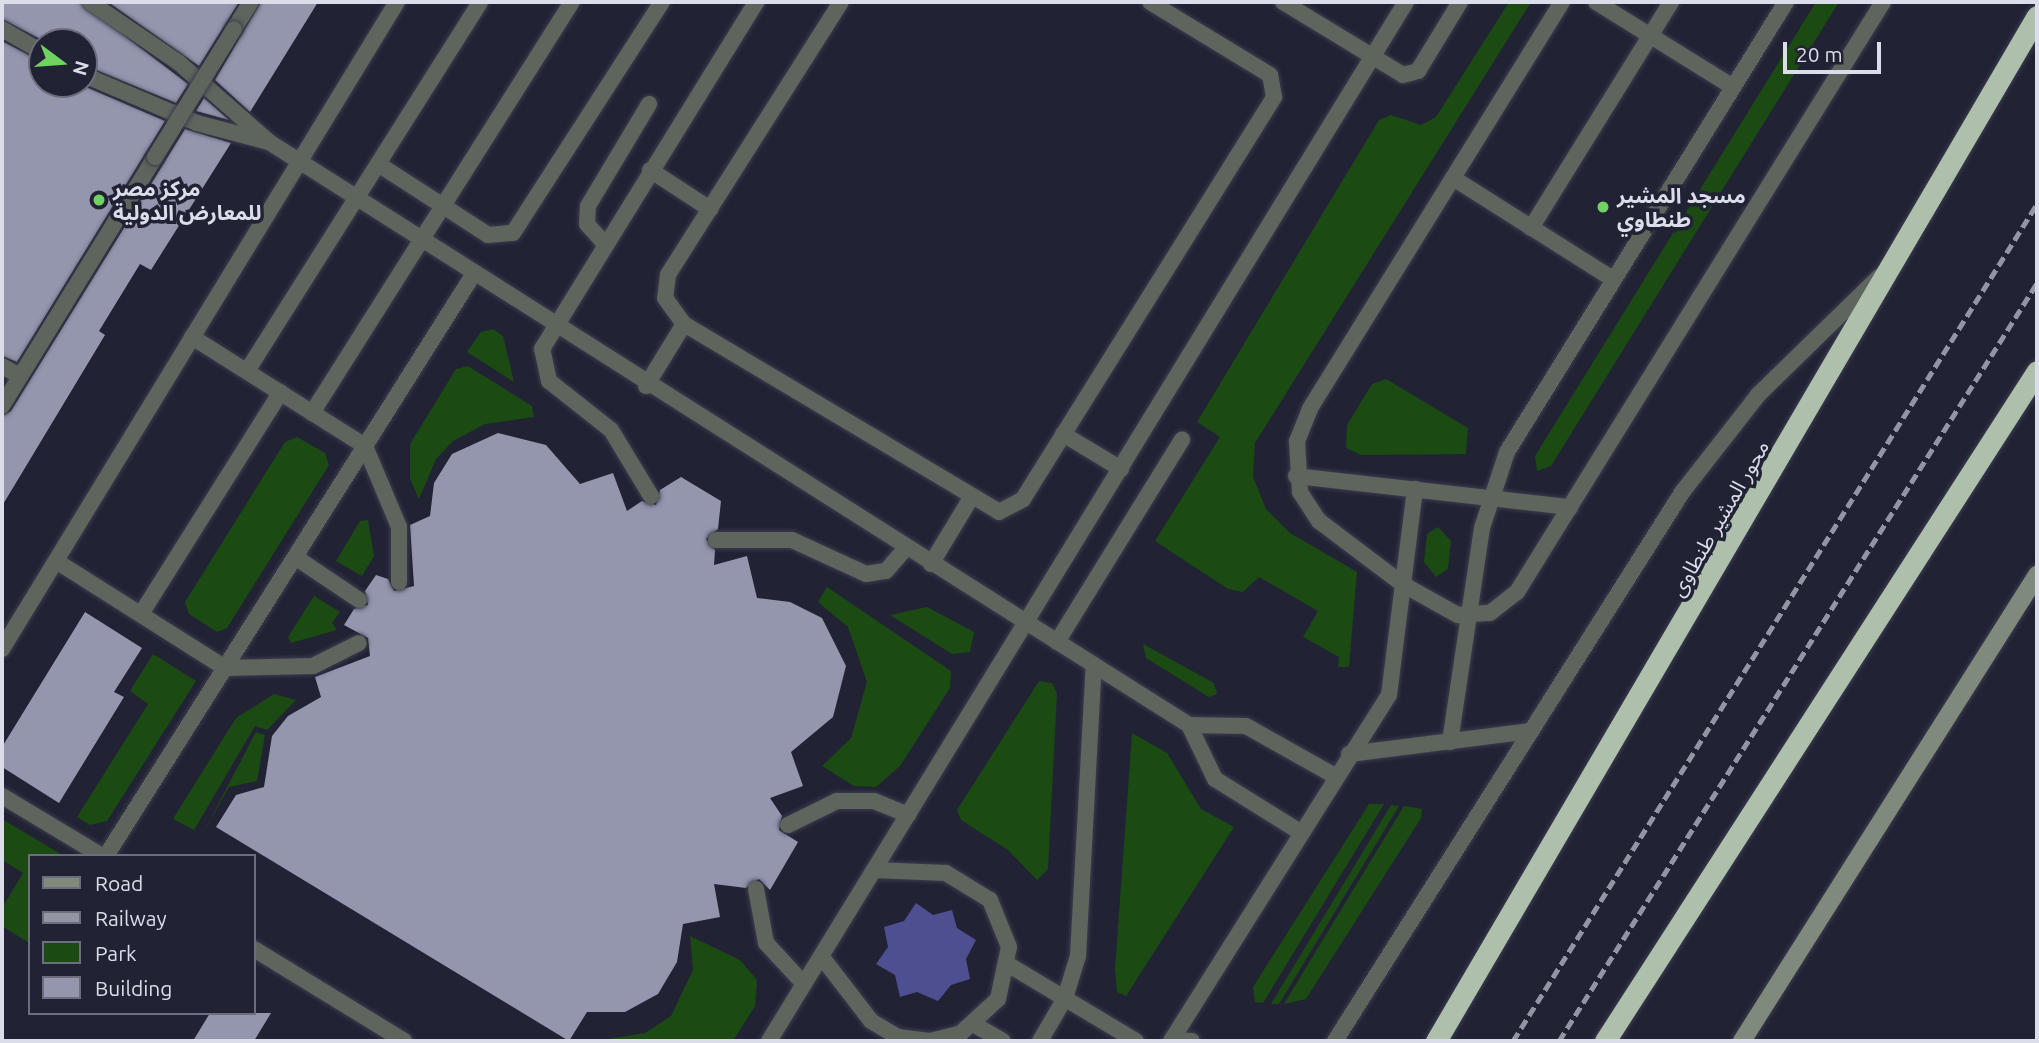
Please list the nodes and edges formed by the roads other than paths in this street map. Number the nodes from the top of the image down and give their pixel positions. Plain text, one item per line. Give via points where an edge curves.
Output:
1 (90, 2) edge
2 (251, 2) edge
3 (397, 2) edge
4 (480, 2) edge
5 (572, 2) edge
6 (662, 2) edge
7 (756, 2) edge
8 (841, 2) edge
9 (1150, 2) edge
10 (1283, 2) edge
11 (1406, 2) edge
12 (1460, 2) edge
13 (1562, 2) edge
14 (1596, 2) edge
15 (1671, 2) edge
16 (1786, 2) edge
17 (1883, 2) edge
18 (2037, 16) edge
19 (2, 29) edge
20 (1650, 36) junction
21 (28, 44) edge
22 (1373, 58) junction
23 (98, 81) edge
24 (1733, 87) junction
25 (649, 104) dead end
26 (269, 142) junction
27 (299, 162) junction
28 (377, 164) junction
29 (650, 170) junction
30 (1453, 178) junction
31 (356, 199) junction
32 (443, 206) junction
33 (710, 209) junction
34 (1531, 228) junction
35 (420, 241) junction
36 (604, 243) junction
37 (1889, 268) junction
38 (473, 275) junction
39 (1614, 279) junction
40 (684, 324) junction
41 (552, 327) junction
42 (192, 337) junction
43 (2, 366) edge
44 (247, 371) junction
45 (2037, 371) edge
46 (20, 376) junction
47 (646, 386) junction
48 (281, 393) junction
49 (2, 406) edge
50 (312, 413) junction
51 (1063, 434) junction
52 (1182, 440) dead end
53 (365, 446) junction
54 (1121, 469) junction
55 (1296, 476) junction
56 (1415, 489) junction
57 (651, 496) dead end
58 (971, 498) junction
59 (1489, 498) junction
60 (1570, 507) junction
61 (716, 540) dead end
62 (906, 548) junction
63 (295, 557) junction
64 (56, 561) junction
65 (931, 564) junction
66 (2037, 575) edge
67 (399, 582) dead end
68 (1404, 585) junction
69 (359, 600) dead end
70 (141, 614) junction
71 (1469, 617) junction
72 (1026, 623) junction
73 (1057, 642) junction
74 (359, 643) dead end
75 (2, 649) edge
76 (1094, 666) junction
77 (225, 668) junction
78 (1189, 725) junction
79 (1532, 731) junction
80 (1450, 741) junction
81 (1349, 754) junction
82 (1335, 776) junction
83 (2, 796) edge
84 (908, 815) junction
85 (788, 825) dead end
86 (1300, 832) junction
87 (101, 854) edge
88 (105, 854) edge
89 (874, 870) junction
90 (756, 889) dead end
91 (256, 950) edge
92 (821, 956) junction
93 (1009, 965) junction
94 (804, 984) junction
95 (1065, 998) junction
96 (975, 1024) junction
97 (1171, 1040) edge
98 (404, 1041) edge
99 (769, 1041) edge
100 (1003, 1041) edge
101 (1040, 1041) edge
102 (1136, 1041) edge
103 (1192, 1041) edge
104 (1335, 1041) edge
105 (1436, 1041) edge
106 (1605, 1041) edge
107 (1742, 1041) edge

1 - 26 lane via 178,62
2 - 46 lane, bridge
3 - 27 lane
4 - 28 lane
5 - 32 lane
6 - 32 lane via 513,233 488,235
7 - 29 lane
8 - 33 lane
9 - 51 lane via 1270,75 1274,97
10 - 22 lane
11 - 22 lane
12 - 22 lane via 1418,71 1403,75
13 - 30 lane
14 - 20 lane
15 - 20 lane
16 - 24 lane
17 - 60 lane
18 - 37 highway, محور المشير طنطاوى
19 - 21 lane
20 - 24 lane
20 - 34 lane
22 - 54 lane
23 - 26 lane via 197,123
24 - 39 lane
25 - 36 lane via 588,206 587,224
26 - 27 lane
27 - 31 lane
27 - 42 lane
28 - 31 lane
28 - 32 lane
29 - 33 lane
29 - 36 lane
30 - 34 lane
30 - 55 lane via 1310,409 1297,441
31 - 35 lane
31 - 44 lane
32 - 35 lane
33 - 40 lane via 664,286 668,308
34 - 39 lane
35 - 38 lane
35 - 50 lane
36 - 41 lane
37 - 79 lane via 1799,350 1719,442
37 - 105 highway, محور المشير طنطاوى via 1716,574
38 - 41 lane
38 - 53 lane
39 - 59 lane via 1518,430
40 - 47 lane
40 - 58 lane
41 - 47 lane
41 - 57 lane via 541,349 549,381 611,430
42 - 44 lane
42 - 64 lane
43 - 46 lane
44 - 48 lane
45 - 106 highway
46 - 49 lane
47 - 62 lane
48 - 50 lane
48 - 70 lane
50 - 53 lane
51 - 54 lane
51 - 58 lane via 1013,509 999,512
52 - 73 lane
53 - 63 lane
53 - 67 lane via 399,527
54 - 72 lane
55 - 56 lane
55 - 68 lane via 1319,521
56 - 59 lane
56 - 68 lane
58 - 65 lane
59 - 60 lane
59 - 71 lane
60 - 71 lane via 1510,601
61 - 62 lane via 792,540 866,575 886,571
62 - 65 lane
63 - 69 lane
63 - 77 lane
64 - 70 lane
64 - 75 lane
65 - 72 lane
66 - 107 street
68 - 71 lane via 1448,612
68 - 81 lane via 1392,687
70 - 77 lane
71 - 80 lane
72 - 73 lane
72 - 84 lane
73 - 76 lane
74 - 77 lane via 313,666
76 - 78 lane
76 - 95 lane via 1081,934
77 - 88 lane
78 - 82 lane via 1218,721 1253,728
78 - 86 lane via 1198,754 1215,779
79 - 80 lane
79 - 104 lane
80 - 81 lane
81 - 82 lane
82 - 86 lane
83 - 87 lane
84 - 85 lane via 874,801 837,801
84 - 89 lane
86 - 97 lane
89 - 92 lane
89 - 93 lane via 927,869 977,888 1000,914
90 - 94 lane via 766,943
91 - 98 lane
92 - 94 lane
92 - 96 lane via 884,1030 930,1041
93 - 95 lane
93 - 96 lane via 998,999
94 - 99 lane
95 - 101 lane
95 - 102 lane
96 - 100 lane
97 - 103 lane

